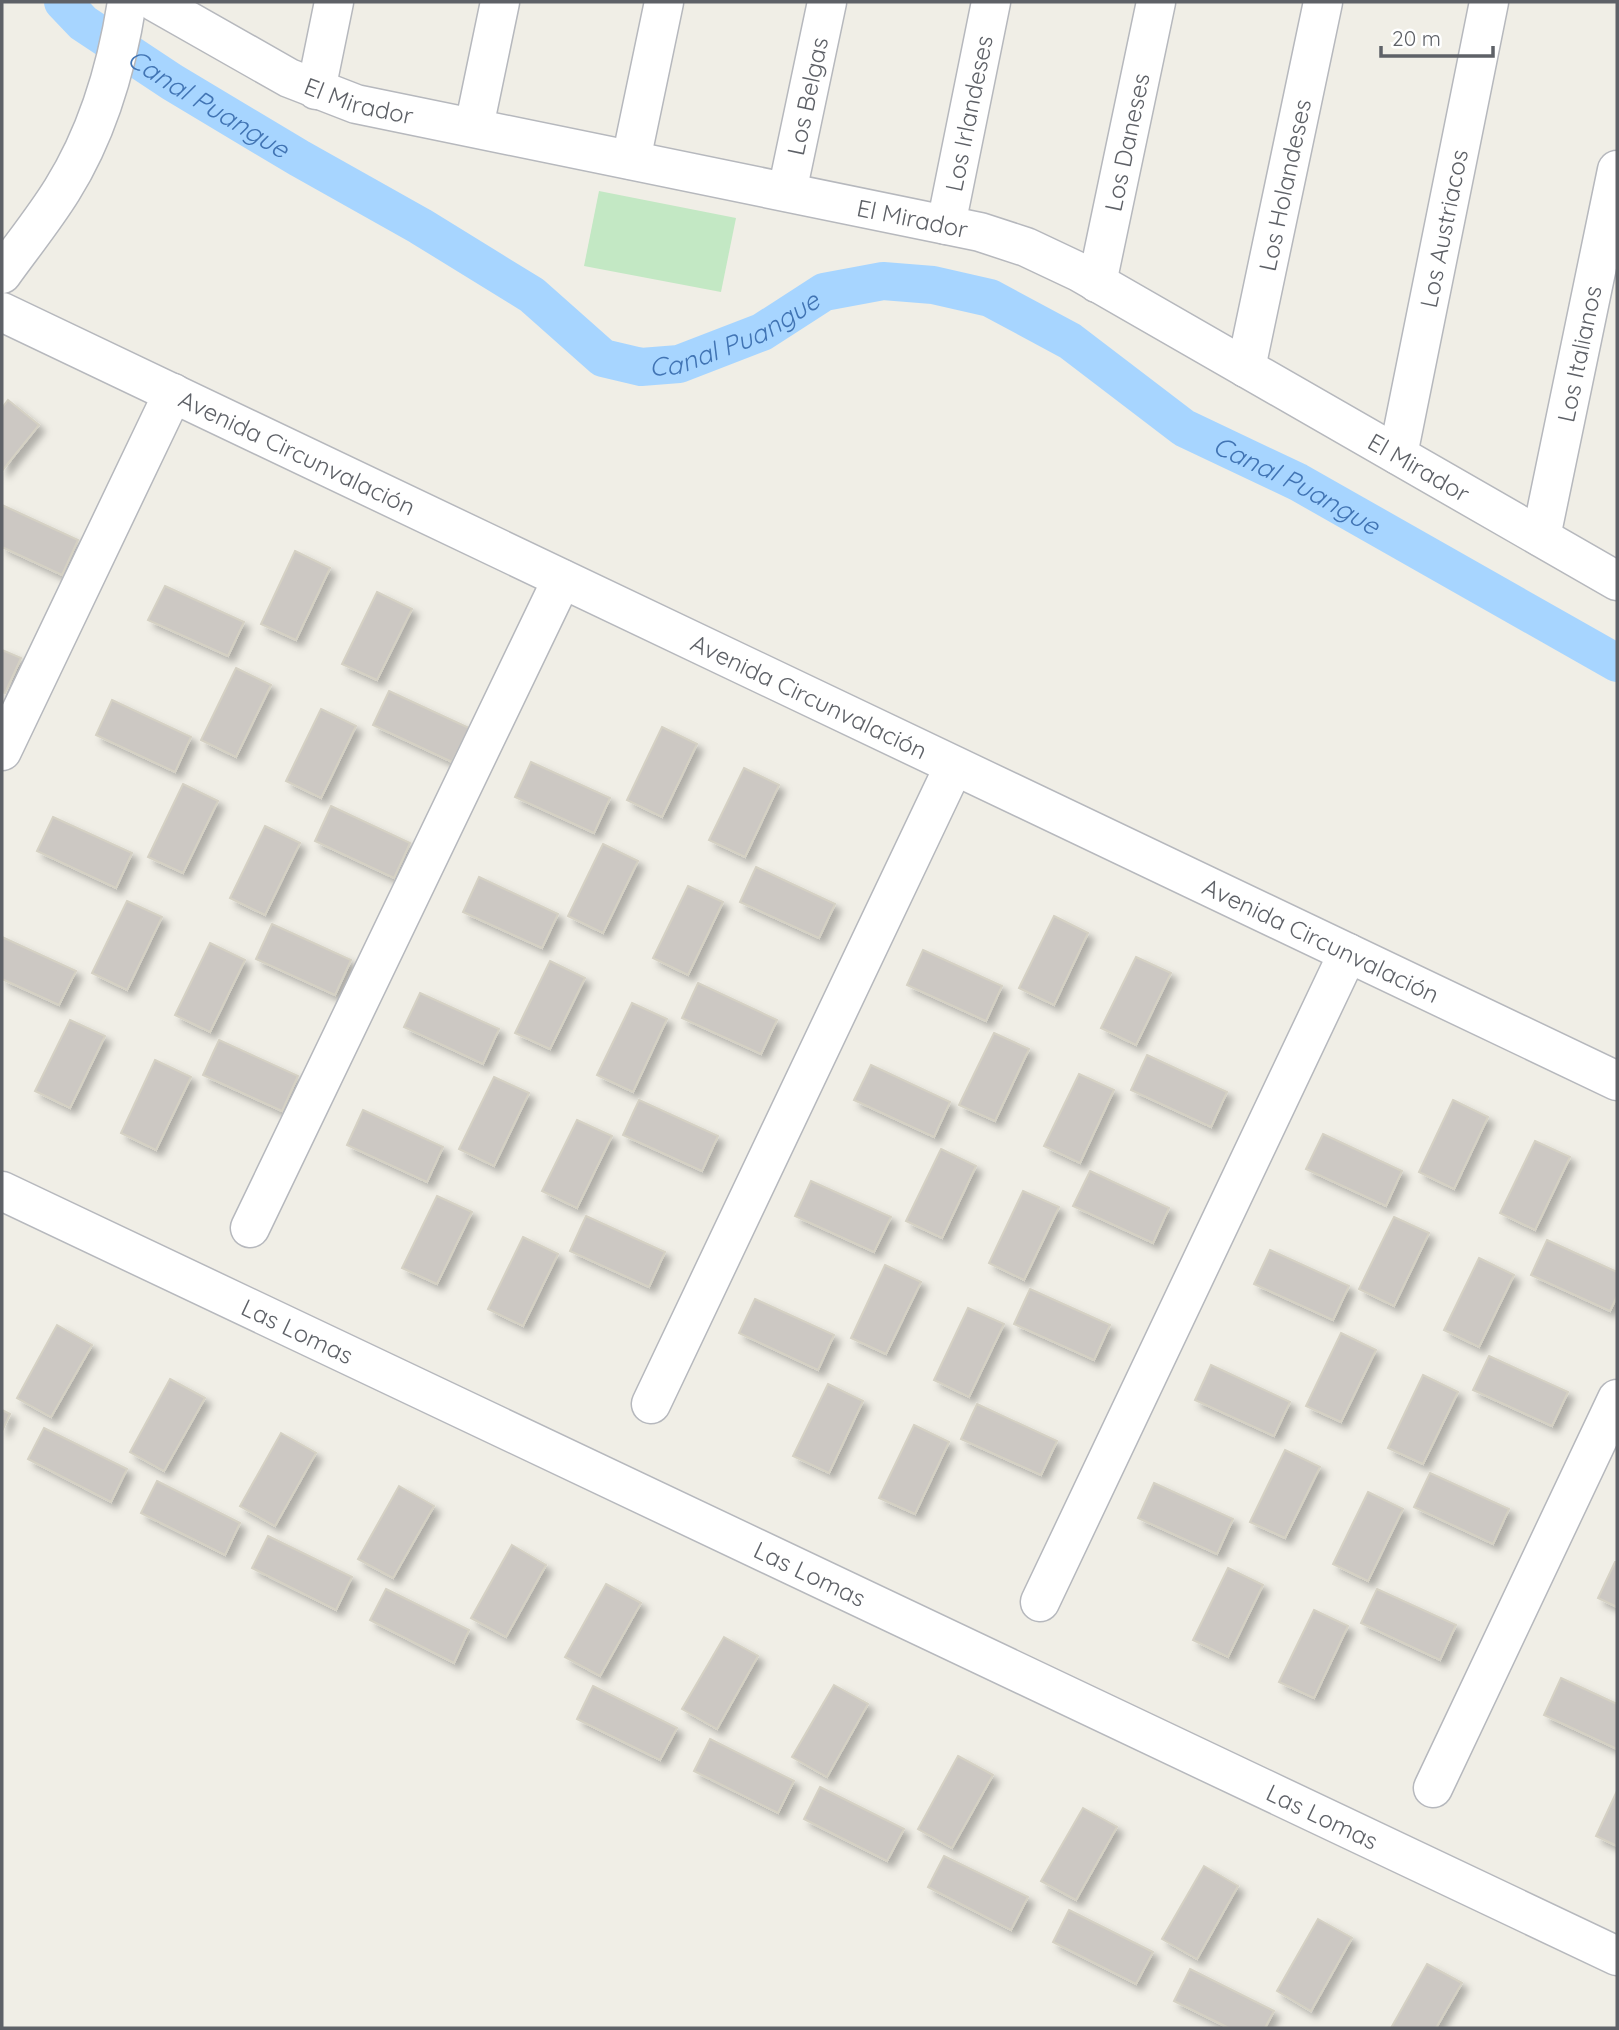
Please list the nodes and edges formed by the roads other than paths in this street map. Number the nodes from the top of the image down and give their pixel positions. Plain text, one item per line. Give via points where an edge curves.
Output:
1 (155, 2) edge
2 (334, 2) edge
3 (500, 2) edge
4 (664, 2) edge
5 (827, 2) edge
6 (991, 2) edge
7 (1157, 2) edge
8 (1323, 2) edge
9 (1489, 2) edge
10 (121, 31) edge
11 (316, 90) junction
12 (474, 127) junction
13 (631, 160) junction
14 (1617, 170) edge
15 (788, 192) junction
16 (946, 225) junction
17 (2, 274) edge
18 (1097, 283) junction
19 (2, 312) edge
20 (1246, 368) junction
21 (173, 393) junction
22 (1398, 455) junction
23 (1541, 537) junction
24 (562, 579) junction
25 (1617, 580) edge
26 (2, 751) edge
27 (954, 766) junction
28 (1348, 953) junction
29 (1617, 1081) edge
30 (2, 1191) edge
31 (250, 1228) dead end
32 (1617, 1399) edge
33 (651, 1404) dead end
34 (1040, 1602) dead end
35 (1433, 1788) dead end
36 (1617, 1956) edge

1 - 11 street, El Mirador
2 - 11 street
3 - 12 street
4 - 13 street
5 - 15 street, Los Belgas
6 - 16 street, Los Irlandeses
7 - 18 street, Los Daneses
8 - 20 street, Los Holandeses
9 - 22 street, Los Austriacos
10 - 17 street via 79,159 62,191
11 - 12 street, El Mirador via 356,104
12 - 13 street, El Mirador
13 - 15 street, El Mirador
14 - 23 street, Los Italianos
15 - 16 street, El Mirador
16 - 18 street, El Mirador via 1015,243
18 - 20 street, El Mirador
19 - 21 street, Avenida Circunvalación
20 - 22 street, El Mirador
21 - 24 street, Avenida Circunvalación
21 - 26 street
22 - 23 street, El Mirador
23 - 25 street, El Mirador
24 - 27 street, Avenida Circunvalación
24 - 31 street
27 - 28 street, Avenida Circunvalación
27 - 33 street
28 - 29 street, Avenida Circunvalación
28 - 34 street
30 - 36 street, Las Lomas
32 - 35 street

